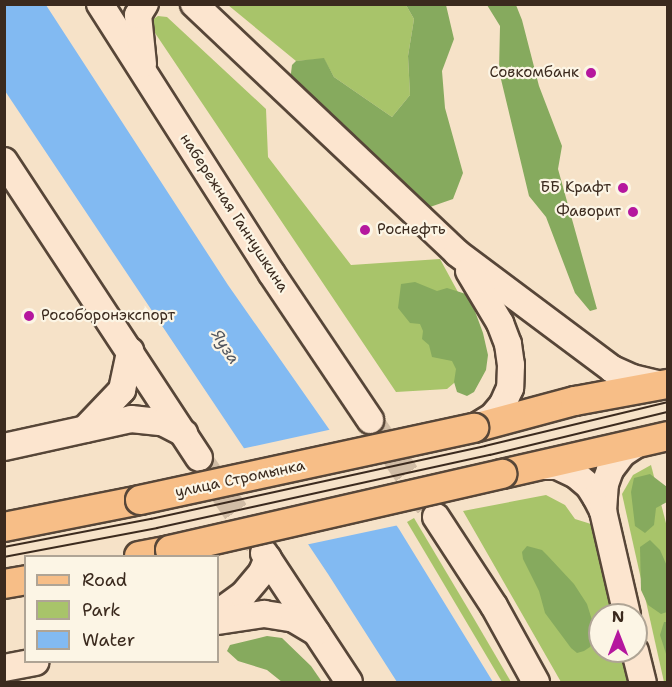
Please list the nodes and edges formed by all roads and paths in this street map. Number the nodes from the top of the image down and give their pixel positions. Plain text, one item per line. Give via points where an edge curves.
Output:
1 (100, 4) edge
2 (145, 4) edge
3 (194, 5) edge
4 (144, 73) junction
5 (4, 161) edge
6 (457, 253) junction
7 (130, 351) junction
8 (663, 384) edge
9 (370, 420) tunnel mouth
10 (474, 428) junction
11 (85, 429) junction
12 (184, 433) junction
13 (654, 439) edge
14 (4, 447) edge
15 (199, 458) tunnel mouth
16 (537, 466) junction
17 (603, 511) junction
18 (436, 518) tunnel mouth
19 (4, 527) edge
20 (144, 555) edge
21 (24, 580) edge
22 (4, 584) edge
23 (624, 603) edge
24 (219, 612) edge
25 (219, 621) edge
26 (319, 634) junction
27 (29, 663) edge
28 (638, 663) edge
29 (4, 668) edge
30 (349, 682) edge
31 (536, 682) edge
32 (643, 682) edge

1 - 4 main road, набережная Ганнушкина
2 - 4 main road via 138,15 137,31
3 - 6 main road
4 - 9 main road, набережная Ганнушкина
5 - 7 main road
6 - 8 main road via 612,369
6 - 10 main road via 500,323 511,364 510,388 503,404 492,417
7 - 11 main road via 122,390
7 - 12 main road
8 - 10 main road, улица Стромынка via 575,401
10 - 19 main road, улица Стромынка, bridge
11 - 12 main road via 131,419 162,422
11 - 14 main road
12 - 15 main road
13 - 16 main road
13 - 17 main road via 623,453 610,470
16 - 17 main road via 556,466 576,475 590,486
16 - 20 main road, bridge
17 - 23 main road
18 - 31 main road via 494,606
21 - 22 main road
24 - 26 main road via 243,595 262,572 266,556
25 - 26 main road via 264,614 294,619
26 - 30 main road
27 - 29 main road
28 - 32 main road

